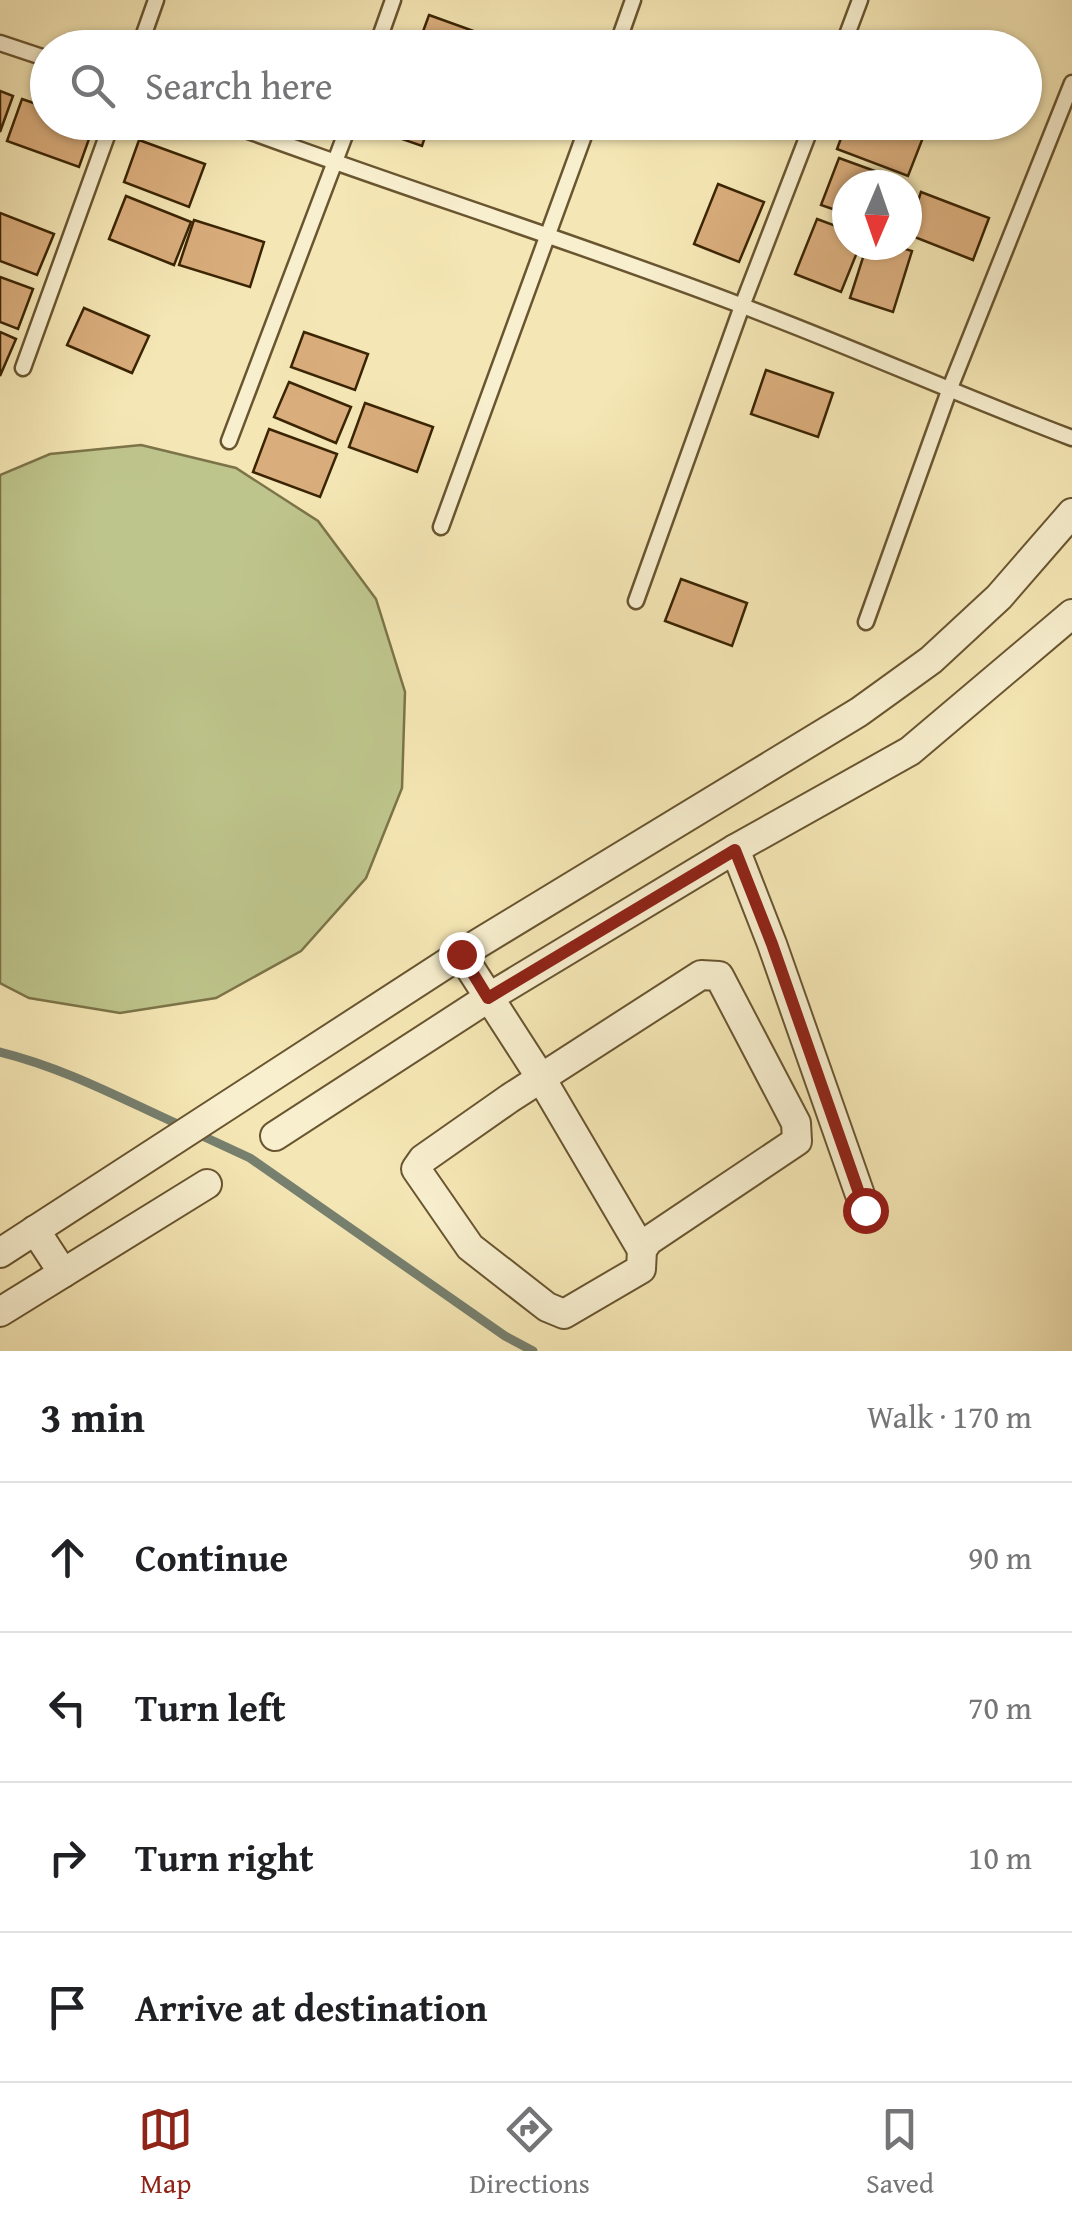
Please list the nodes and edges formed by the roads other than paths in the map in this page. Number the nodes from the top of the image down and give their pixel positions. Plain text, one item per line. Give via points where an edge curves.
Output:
1 (156, 0) edge
2 (393, 0) edge
3 (633, 0) edge
4 (860, 0) edge
5 (145, 30) edge
6 (382, 30) edge
7 (622, 30) edge
8 (849, 30) edge
9 (0, 42) edge
10 (30, 53) edge
11 (1072, 83) edge
12 (105, 140) edge
13 (272, 140) edge
14 (344, 140) edge
15 (583, 140) edge
16 (806, 140) edge
17 (336, 164) junction
18 (549, 234) junction
19 (742, 306) junction
20 (23, 368) dead end
21 (950, 388) junction
22 (1072, 438) edge
23 (229, 441) dead end
24 (1072, 513) edge
25 (441, 527) dead end
26 (636, 601) dead end
27 (1072, 614) edge
28 (866, 622) dead end
29 (735, 850) junction
30 (461, 954) junction
31 (488, 998) junction
32 (541, 1078) junction
33 (275, 1136) dead end
34 (207, 1184) dead end
35 (865, 1210) dead end
36 (35, 1230) junction
37 (642, 1250) junction
38 (0, 1253) edge
39 (63, 1273) junction
40 (0, 1312) edge

1 - 5 lane
2 - 6 lane
3 - 7 lane
4 - 8 lane
9 - 10 lane
11 - 21 lane
12 - 20 lane
13 - 17 lane
14 - 17 lane
15 - 18 lane
16 - 19 lane
17 - 18 lane
17 - 23 lane
18 - 19 lane
18 - 25 lane
19 - 21 lane
19 - 26 lane
21 - 22 lane
21 - 28 lane
24 - 30 street via 999,597 902,681
27 - 29 street via 910,752
29 - 31 street
29 - 35 street
30 - 31 street
30 - 36 street
31 - 32 street
31 - 33 street
32 - 37 street
32 - 37 street via 416,1169 470,1246 547,1308 564,1314 641,1269
32 - 37 street via 701,975 719,976 796,1123 796,1141
34 - 39 street
36 - 38 street
36 - 39 street
39 - 40 street

